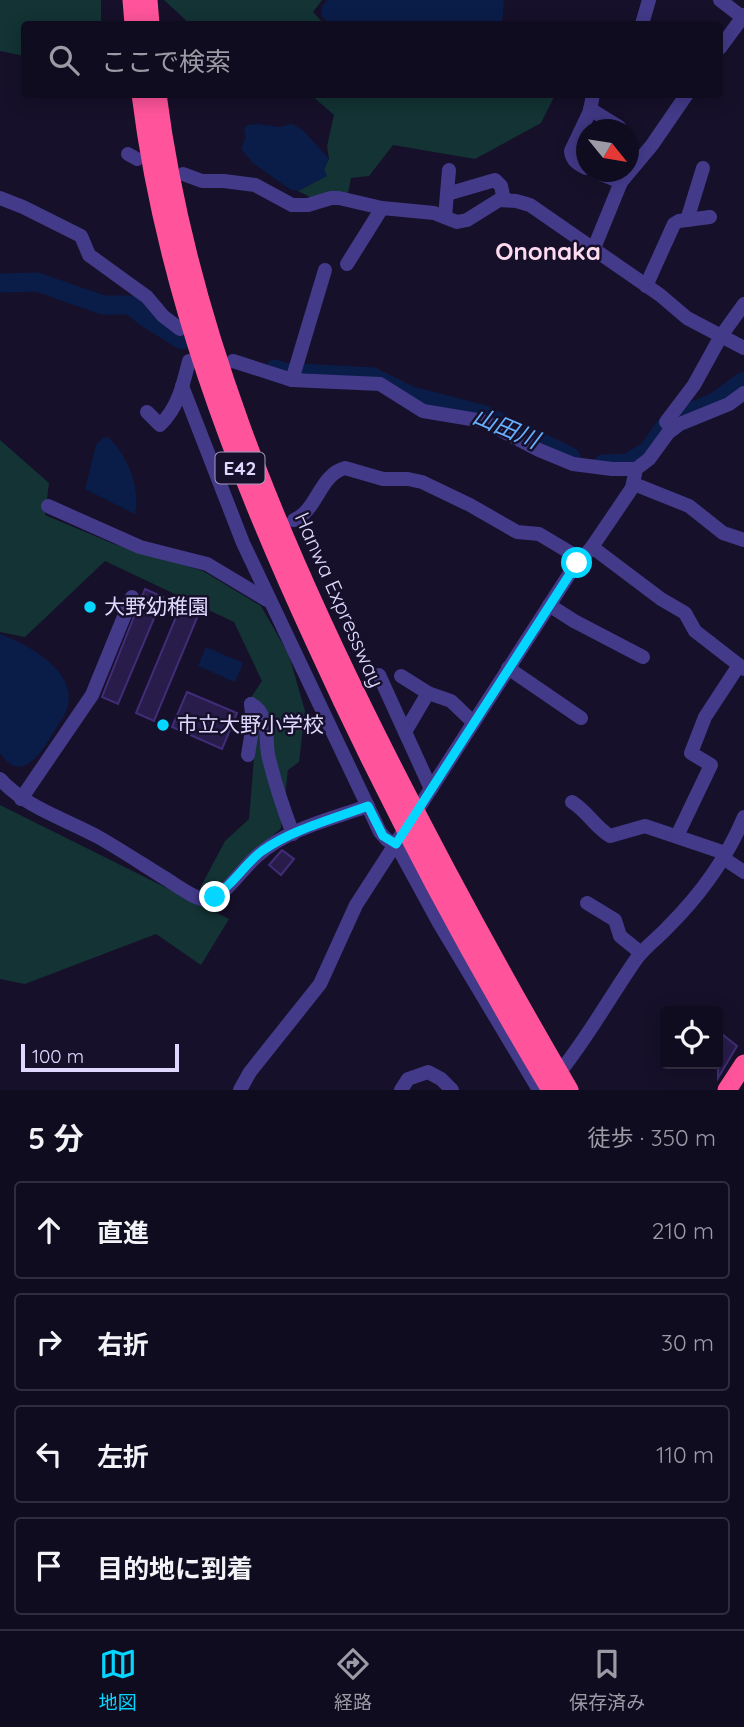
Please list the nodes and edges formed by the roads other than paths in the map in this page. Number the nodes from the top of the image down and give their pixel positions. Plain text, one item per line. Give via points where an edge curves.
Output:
1 (132, 0) edge
2 (148, 0) edge
3 (649, 0) edge
4 (720, 0) edge
5 (743, 16) edge
6 (134, 21) edge
7 (150, 21) edge
8 (643, 21) edge
9 (723, 43) edge
10 (142, 98) edge
11 (158, 98) edge
12 (684, 98) edge
13 (592, 102) edge
14 (585, 119) edge
15 (610, 119) edge
16 (576, 139) edge
17 (639, 161) edge
18 (576, 162) edge
19 (703, 169) dead end
20 (449, 170) dead end
21 (183, 174) dead end
22 (621, 182) edge
23 (447, 194) junction
24 (0, 198) edge
25 (504, 200) junction
26 (382, 208) junction
27 (445, 217) junction
28 (710, 217) dead end
29 (687, 220) junction
30 (594, 248) junction
31 (347, 264) dead end
32 (325, 270) dead end
33 (646, 286) junction
34 (744, 304) edge
35 (180, 329) dead end
36 (721, 336) junction
37 (744, 348) edge
38 (189, 361) dead end
39 (233, 361) dead end
40 (292, 380) junction
41 (182, 386) junction
42 (744, 393) edge
43 (147, 412) dead end
44 (669, 426) junction
45 (636, 469) junction
46 (634, 484) junction
47 (48, 506) dead end
48 (294, 520) dead end
49 (744, 540) edge
50 (592, 547) junction
51 (581, 559) junction
52 (132, 597) dead end
53 (269, 601) junction
54 (549, 605) junction
55 (643, 657) dead end
56 (741, 667) edge
57 (508, 668) junction
58 (379, 676) dead end
59 (401, 676) dead end
60 (428, 693) junction
61 (581, 718) dead end
62 (472, 722) junction
63 (405, 732) junction
64 (248, 755) dead end
65 (0, 779) edge
66 (431, 789) junction
67 (20, 799) junction
68 (572, 802) dead end
69 (368, 806) junction
70 (406, 812) junction
71 (744, 817) edge
72 (293, 834) junction
73 (677, 836) junction
74 (396, 844) junction
75 (724, 856) junction
76 (744, 872) edge
77 (587, 903) dead end
78 (641, 953) junction
79 (744, 1064) edge
80 (240, 1090) edge
81 (401, 1090) edge
82 (452, 1090) edge
83 (539, 1090) edge
84 (545, 1090) edge
85 (551, 1090) edge
86 (569, 1090) edge
87 (727, 1090) edge

1 - 6 highway
2 - 7 highway
3 - 8 street
4 - 5 street
5 - 9 street
10 - 70 highway, Hanwa Expressway / E42 via 169,244 213,396 277,560 334,684
11 - 70 highway, Hanwa Expressway / E42 via 191,267 240,424
12 - 17 street
13 - 14 street
13 - 15 street
16 - 18 street via 571,151
19 - 29 street
20 - 23 street
21 - 26 street via 202,181 255,185 292,205 331,198
22 - 30 street
23 - 25 street via 495,180
23 - 27 street
24 - 35 street via 81,236 89,255 147,297
25 - 27 street via 467,220
25 - 30 street via 530,205
26 - 27 street
26 - 31 street
28 - 29 street
29 - 33 street via 679,220 670,229
30 - 33 street
32 - 40 street
33 - 36 street via 687,318
34 - 36 street
36 - 37 street
36 - 44 street
38 - 41 street
39 - 40 street
40 - 45 street via 373,382 423,411 483,421 573,464
41 - 43 street via 172,412 160,425
41 - 53 street
42 - 44 street via 729,404
44 - 45 street via 649,458
45 - 46 street
46 - 49 street via 689,506 723,533
46 - 50 street
47 - 53 street via 140,547 206,564
48 - 51 street via 309,510 332,474 345,468 383,479 422,482 517,533 539,534
50 - 51 street
50 - 56 street via 685,613 695,631
51 - 54 street
52 - 67 street via 92,695
53 - 69 street
54 - 55 street
54 - 57 street
56 - 73 street via 705,717 691,753 711,765
57 - 61 street
57 - 62 street
58 - 63 street
59 - 60 street
60 - 62 street via 452,701
60 - 63 street
62 - 66 street
63 - 66 street
64 - 72 street via 251,704 263,717 268,752
65 - 67 street
66 - 74 street
67 - 72 street via 100,838 187,892 211,900 257,855
68 - 73 street via 610,836 645,826
69 - 72 street
69 - 74 street via 383,836
70 - 85 highway, Hanwa Expressway / E42 via 461,934
70 - 86 highway, Hanwa Expressway / E42
71 - 75 street
73 - 75 street
74 - 80 street via 355,905 320,984
74 - 83 street
75 - 76 street
75 - 78 street via 667,928
77 - 78 street via 615,920 620,936
78 - 84 street via 577,1052
79 - 87 highway
81 - 82 street via 408,1079 428,1072

